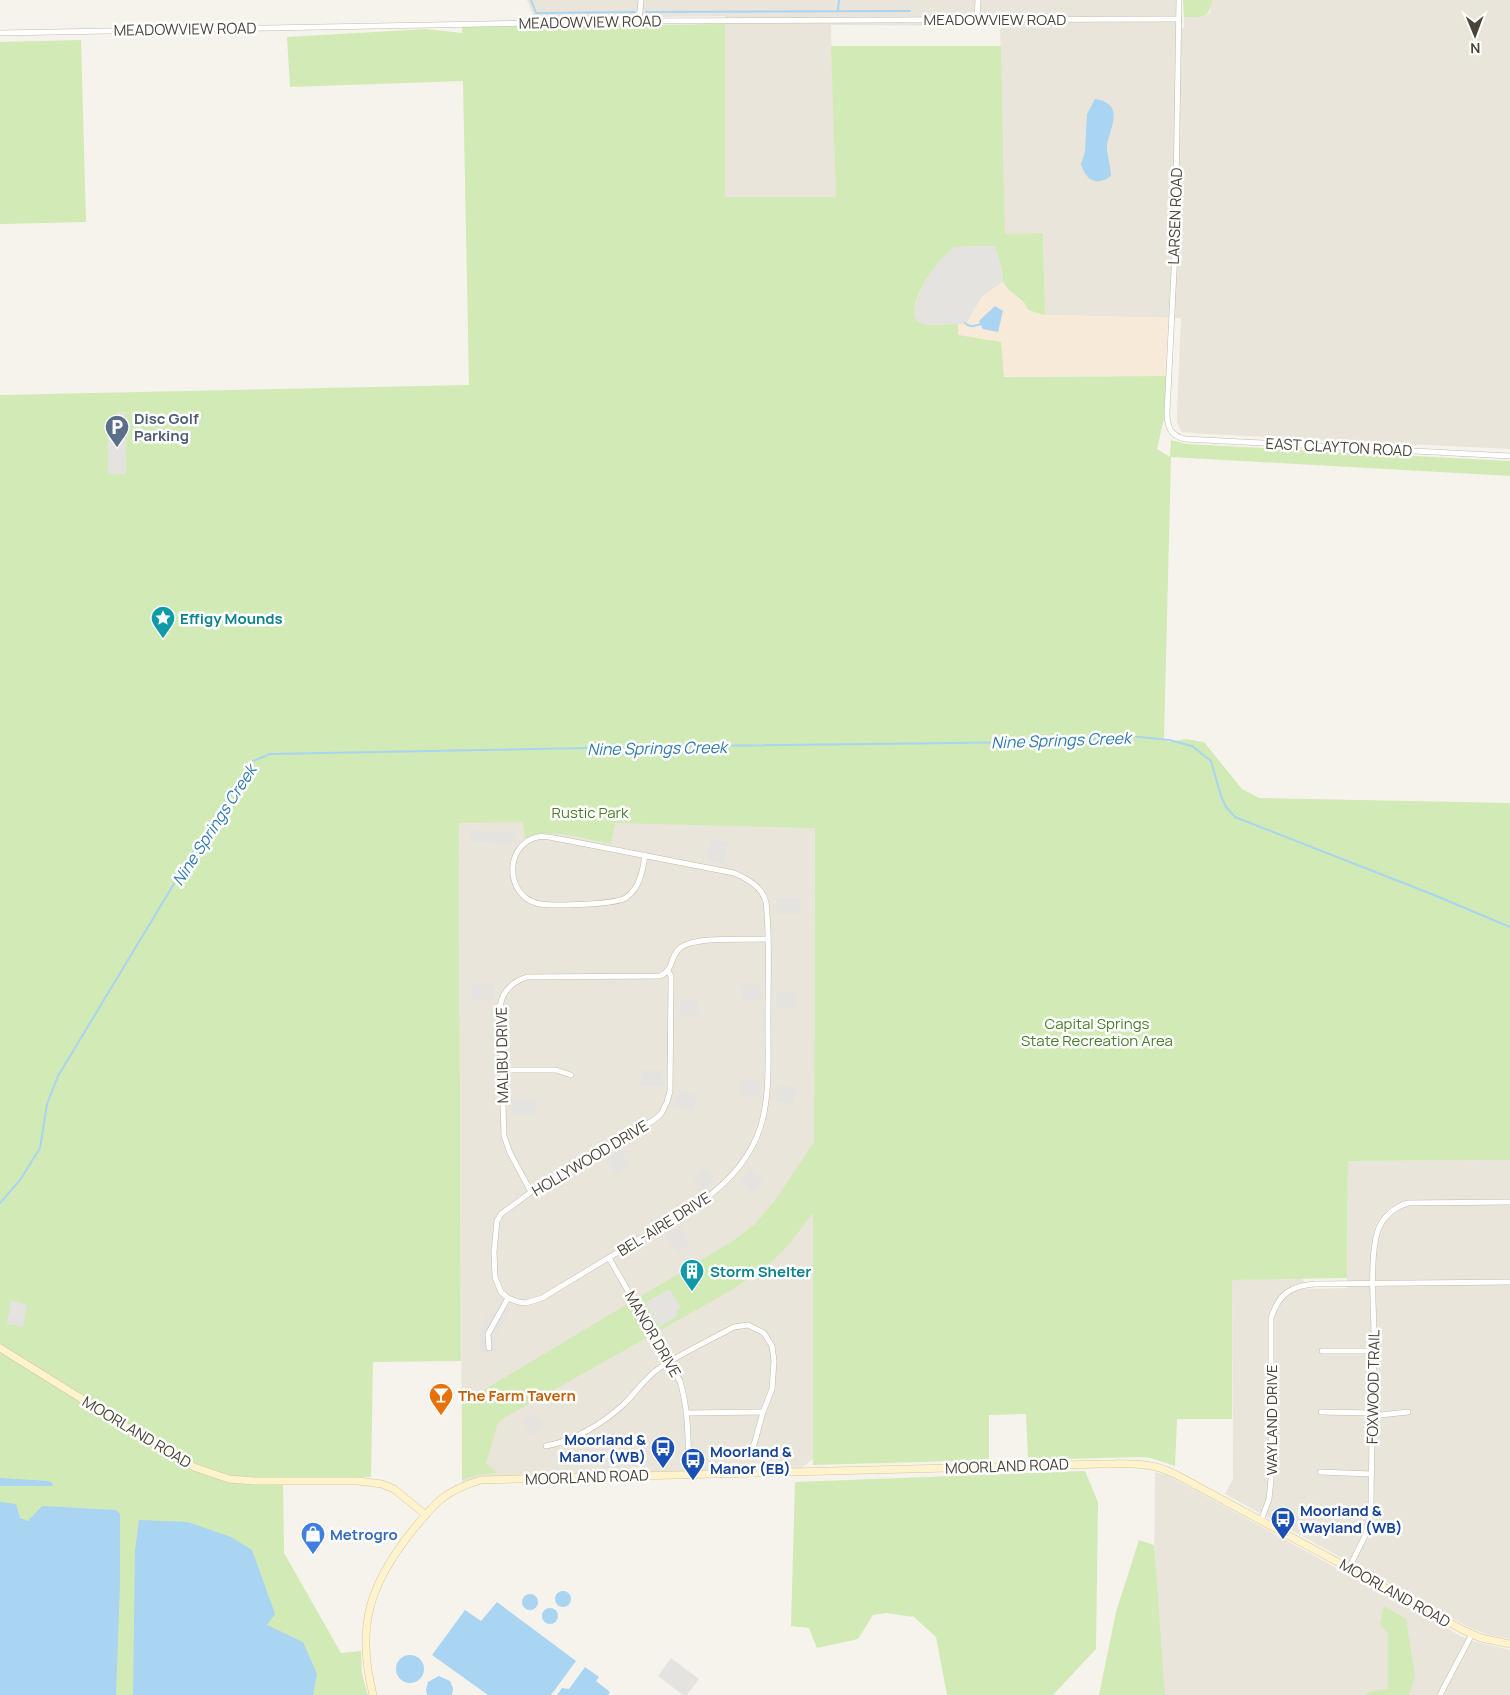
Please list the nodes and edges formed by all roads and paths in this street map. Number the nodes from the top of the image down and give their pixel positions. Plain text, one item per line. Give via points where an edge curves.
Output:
1 (641, 0) edge
2 (978, 0) edge
3 (1179, 0) edge
4 (977, 19) junction
5 (1179, 19) junction
6 (640, 21) junction
7 (0, 33) edge
8 (1170, 431) joint
9 (1510, 456) edge
10 (645, 856) junction
11 (768, 939) junction
12 (668, 971) junction
13 (502, 1070) junction
14 (571, 1075) dead end
15 (531, 1192) junction
16 (1510, 1202) edge
17 (609, 1258) junction
18 (1510, 1282) edge
19 (1374, 1283) junction
20 (508, 1298) junction
21 (0, 1348) edge
22 (489, 1348) dead end
23 (1322, 1351) dead end
24 (1374, 1351) junction
25 (670, 1362) junction
26 (763, 1412) junction
27 (1321, 1412) dead end
28 (1408, 1412) dead end
29 (687, 1413) junction
30 (1372, 1413) junction
31 (546, 1446) dead end
32 (752, 1452) dead end
33 (1320, 1472) dead end
34 (689, 1474) junction
35 (1371, 1474) junction
36 (426, 1514) junction
37 (1261, 1520) junction
38 (1349, 1568) junction
39 (1472, 1634) junction
40 (1510, 1644) edge
41 (373, 1695) edge
42 (1440, 1695) edge

1 - 6 street
2 - 4 street
3 - 5 street, LARSEN ROAD
4 - 5 street, MEADOWVIEW ROAD
4 - 6 street, MEADOWVIEW ROAD
5 - 8 street, LARSEN ROAD via 1175,251 1167,413
6 - 7 street, MEADOWVIEW ROAD
8 - 9 street, EAST CLAYTON ROAD via 1185,439
10 - 10 street, BEL-AIRE DRIVE via 537,837 518,850 512,871 520,892 538,903 621,901 635,888
10 - 11 street, BEL-AIRE DRIVE via 734,873 756,885 766,902
11 - 12 street via 703,940 688,944 676,953
11 - 17 street, BEL-AIRE DRIVE via 768,1093 762,1124 752,1146 738,1170 715,1193
12 - 13 street, MALIBU DRIVE via 660,976 527,978 514,982 503,995 500,1007
12 - 15 street, HOLLYWOOD DRIVE via 671,976 671,1077 669,1095 661,1114
13 - 14 street via 556,1070
13 - 15 street, MALIBU DRIVE via 506,1142
15 - 20 street, HOLLYWOOD DRIVE via 497,1221 495,1277 501,1292
16 - 19 street, FOXWOOD TRAIL via 1408,1203 1395,1208 1379,1228
17 - 20 street, BEL-AIRE DRIVE via 542,1298 526,1303
17 - 25 street, MANOR DRIVE
18 - 19 street
19 - 24 street, FOXWOOD TRAIL
19 - 37 street, WAYLAND DRIVE via 1302,1285 1285,1294 1276,1304 1271,1318 1271,1479 1269,1499
20 - 22 street via 488,1334
21 - 36 street, MOORLAND ROAD via 194,1467 254,1482 358,1481 382,1484 394,1489
23 - 24 street
24 - 30 street, FOXWOOD TRAIL
25 - 26 street via 734,1327 748,1325 756,1328 764,1333 772,1346 774,1361 772,1389
25 - 29 street, MANOR DRIVE via 680,1381
25 - 31 street via 600,1422 562,1443
26 - 29 street
26 - 32 street
27 - 30 street
28 - 30 street
29 - 34 street, MANOR DRIVE
30 - 35 street, FOXWOOD TRAIL
33 - 35 street
34 - 36 street, MOORLAND ROAD via 481,1480 462,1486 440,1499
34 - 37 street, MOORLAND ROAD via 1137,1464 1167,1470
35 - 38 street, FOXWOOD TRAIL via 1368,1528
36 - 41 street, MOORLAND ROAD via 385,1569 372,1600 365,1637
37 - 38 street, MOORLAND ROAD
38 - 39 street, MOORLAND ROAD
39 - 40 street, MOORLAND ROAD
39 - 42 street

